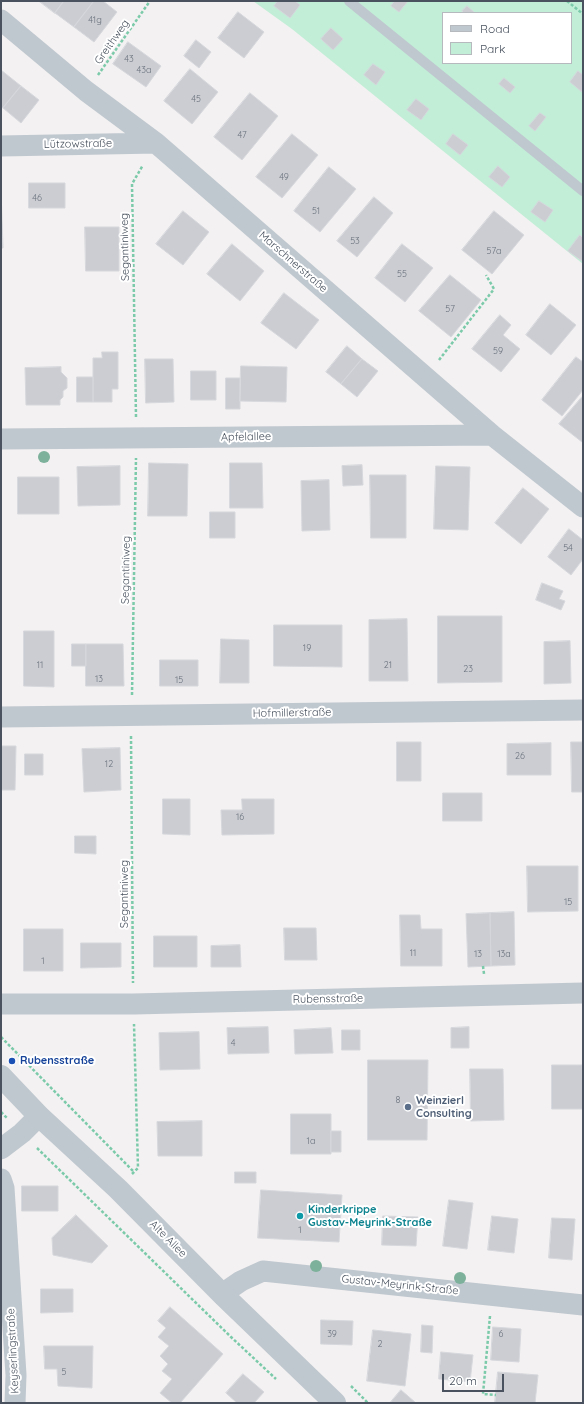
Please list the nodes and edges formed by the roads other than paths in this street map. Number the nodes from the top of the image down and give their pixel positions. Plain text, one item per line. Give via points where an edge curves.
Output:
1 (349, 1) edge
2 (1, 20) edge
3 (156, 143) junction
4 (1, 146) edge
5 (583, 191) edge
6 (492, 435) junction
7 (1, 438) edge
8 (583, 507) edge
9 (583, 710) edge
10 (1, 717) edge
11 (583, 993) edge
12 (1, 1004) edge
13 (1, 1076) edge
14 (39, 1116) junction
15 (1, 1149) edge
16 (1, 1179) edge
17 (222, 1294) junction
18 (583, 1305) edge
19 (16, 1403) edge
20 (335, 1403) edge

1 - 5 lane
2 - 3 street, Marschnerstraße via 86,92
3 - 4 street, Lützowstraße
3 - 6 street, Marschnerstraße
6 - 7 street, Apfelallee
6 - 8 street, Marschnerstraße
9 - 10 street, Hofmillerstraße
11 - 12 street, Rubensstraße via 134,1004
13 - 14 street, Alte Allee
14 - 15 street
14 - 17 street, Alte Allee via 118,1189
16 - 19 street, Keyserlingstraße via 4,1188
17 - 18 street, Gustav-Meyrink-Straße via 241,1281 263,1271
17 - 20 street, Alte Allee

